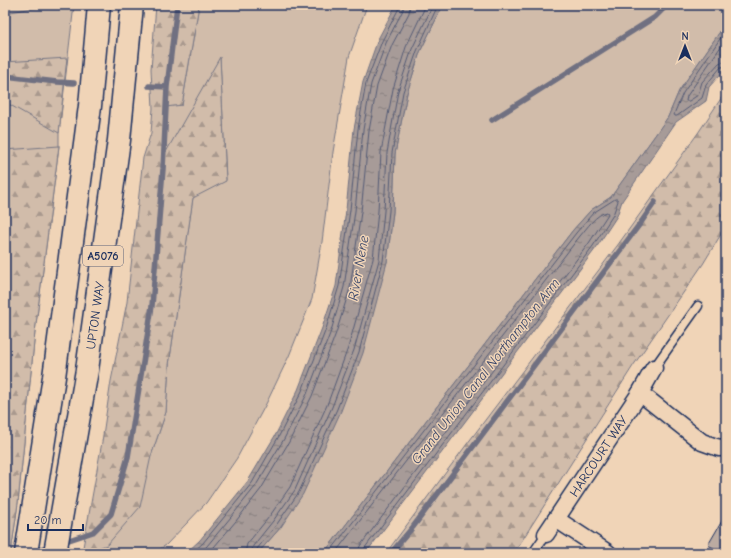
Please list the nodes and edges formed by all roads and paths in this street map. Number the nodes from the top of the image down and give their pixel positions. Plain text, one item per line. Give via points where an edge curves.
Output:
1 (99, 5) edge
2 (132, 5) edge
3 (698, 306) dead end
4 (654, 368) joint
5 (640, 393) junction
6 (726, 447) edge
7 (556, 519) junction
8 (546, 534) joint
9 (26, 553) edge
10 (56, 553) edge
11 (533, 553) edge
12 (608, 553) edge

1 - 9 highway, A5076 via 90,106 54,376
2 - 10 highway, UPTON WAY / A5076 via 118,140 92,338
3 - 4 lane
4 - 5 street, HARCOURT WAY
5 - 6 street via 702,442 718,448
5 - 7 street, HARCOURT WAY
7 - 8 street, HARCOURT WAY
7 - 12 street
8 - 11 lane

